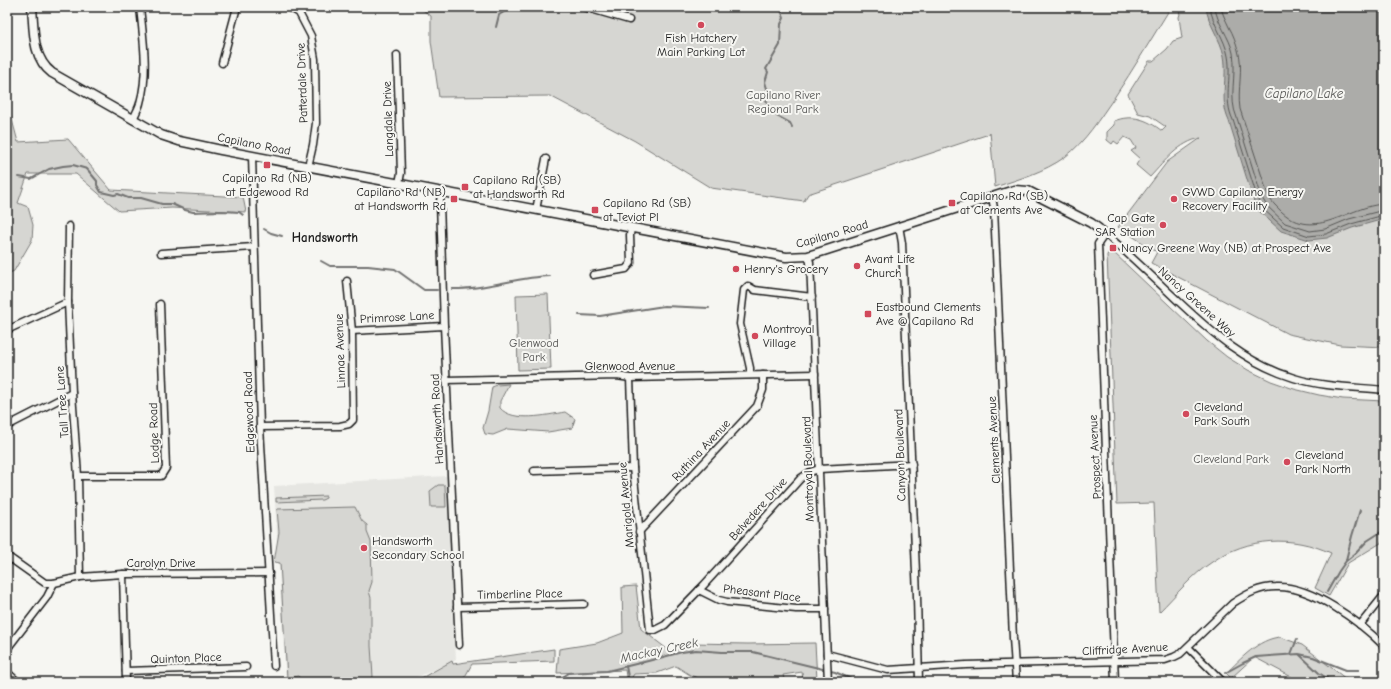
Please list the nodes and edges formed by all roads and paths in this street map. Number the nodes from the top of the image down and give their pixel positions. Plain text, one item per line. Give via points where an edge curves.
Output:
1 (32, 7) edge
2 (140, 7) edge
3 (237, 7) edge
4 (289, 7) edge
5 (584, 7) edge
6 (629, 20) dead end
7 (397, 55) dead end
8 (222, 63) dead end
9 (133, 120) junction
10 (252, 156) junction
11 (546, 159) dead end
12 (308, 167) junction
13 (399, 183) junction
14 (442, 192) junction
15 (992, 196) junction
16 (536, 210) junction
17 (69, 226) dead end
18 (900, 226) junction
19 (631, 228) junction
20 (1102, 231) junction
21 (254, 247) junction
22 (161, 253) dead end
23 (808, 256) junction
24 (593, 275) dead end
25 (347, 281) dead end
26 (812, 297) junction
27 (68, 302) junction
28 (160, 304) dead end
29 (444, 326) junction
30 (7, 330) edge
31 (352, 330) junction
32 (815, 374) junction
33 (750, 375) junction
34 (763, 375) junction
35 (630, 378) junction
36 (446, 380) junction
37 (1384, 390) edge
38 (72, 393) junction
39 (7, 426) edge
40 (260, 427) junction
41 (912, 464) junction
42 (633, 468) junction
43 (819, 469) junction
44 (534, 471) dead end
45 (78, 476) junction
46 (640, 532) junction
47 (7, 556) edge
48 (123, 574) junction
49 (269, 574) junction
50 (80, 578) junction
51 (54, 584) junction
52 (699, 590) junction
53 (1384, 595) edge
54 (584, 604) dead end
55 (457, 607) junction
56 (825, 609) junction
57 (1360, 625) junction
58 (650, 630) joint
59 (459, 645) dead end
60 (1384, 646) edge
61 (1188, 647) junction
62 (7, 649) edge
63 (827, 654) junction
64 (1115, 661) junction
65 (1015, 664) junction
66 (274, 666) dead end
67 (246, 667) dead end
68 (919, 668) junction
69 (126, 671) junction
70 (7, 672) edge
71 (828, 679) edge
72 (18, 682) edge
73 (126, 682) edge
74 (919, 682) edge
75 (1016, 682) edge
76 (1116, 682) edge
77 (1223, 682) edge

1 - 9 main road, Capilano Road via 36,45 40,60 46,68
2 - 9 street via 144,82 140,104
3 - 8 street
4 - 12 street, Patterdale Drive via 299,13 311,36 315,59 316,123
5 - 6 street
7 - 13 street, Langdale Drive via 401,173
9 - 10 main road, Capilano Road via 161,135 179,141
10 - 12 main road, Capilano Road
10 - 21 street, Edgewood Road
11 - 16 street
12 - 13 main road, Capilano Road
13 - 14 main road, Capilano Road
14 - 16 main road, Capilano Road
14 - 29 street, Handsworth Road via 440,202
15 - 18 main road, Capilano Road
15 - 20 main road, Capilano Road via 1014,190 1028,191 1091,222
15 - 65 street, Clements Avenue
16 - 19 main road, Capilano Road
17 - 27 street, Tall Tree Lane
18 - 23 main road, Capilano Road
18 - 41 street, Canyon Boulevard
19 - 23 main road, Capilano Road via 786,257
19 - 24 street via 631,263 626,269
20 - 37 street, Nancy Greene Way via 1208,330 1251,361 1312,383
20 - 64 street, Prospect Avenue via 1098,244
21 - 22 street
21 - 40 street, Edgewood Road
23 - 26 street, Montroyal Boulevard
25 - 31 street, Linnae Avenue
26 - 32 street, Montroyal Boulevard
26 - 33 street via 755,290 748,286 744,290 740,324
27 - 30 street
27 - 38 street, Tall Tree Lane
28 - 45 street, Lodge Road via 166,468 161,476
29 - 31 street, Primrose Lane
29 - 36 street, Handsworth Road
31 - 40 street, Linnae Avenue via 353,420 340,426
32 - 34 street, Glenwood Avenue
32 - 43 street, Montroyal Boulevard
33 - 34 street, Glenwood Avenue
33 - 35 street, Glenwood Avenue
34 - 46 street, Ruthina Avenue via 763,390 754,409
35 - 36 street, Glenwood Avenue via 617,376
35 - 42 street, Marigold Avenue
36 - 55 street, Handsworth Road
38 - 39 street
38 - 45 street, Tall Tree Lane
40 - 49 street, Edgewood Road
41 - 43 street, Belvedere Drive
41 - 68 street, Canyon Boulevard
42 - 44 street
42 - 46 street, Marigold Avenue
43 - 52 street, Belvedere Drive via 801,478
43 - 56 street, Montroyal Boulevard
45 - 50 street, Tall Tree Lane
46 - 58 street, Marigold Avenue
47 - 51 street via 41,582
48 - 49 street, Carolyn Drive
48 - 50 street, Carolyn Drive
48 - 69 street
49 - 66 street, Edgewood Road
50 - 51 street, Carolyn Drive
51 - 62 street
52 - 56 street, Pheasant Place via 727,602 786,609
52 - 58 street, Belvedere Drive via 665,625
53 - 57 street
54 - 55 street, Timberline Place
55 - 59 street, Handsworth Road
56 - 63 street, Montroyal Boulevard
57 - 60 street, Cliffridge Avenue
57 - 61 street, Cliffridge Avenue via 1333,606 1299,589 1277,586 1250,592 1233,603
61 - 64 street, Cliffridge Avenue via 1170,659
61 - 77 street
63 - 68 street, Cliffridge Avenue via 888,670
63 - 71 street, Montroyal Boulevard
64 - 65 street, Cliffridge Avenue
64 - 76 street, Prospect Avenue
65 - 68 street, Cliffridge Avenue
65 - 75 street, Clements Avenue
67 - 69 street, Quinton Place
68 - 74 street, Canyon Boulevard
69 - 73 street
70 - 72 street

